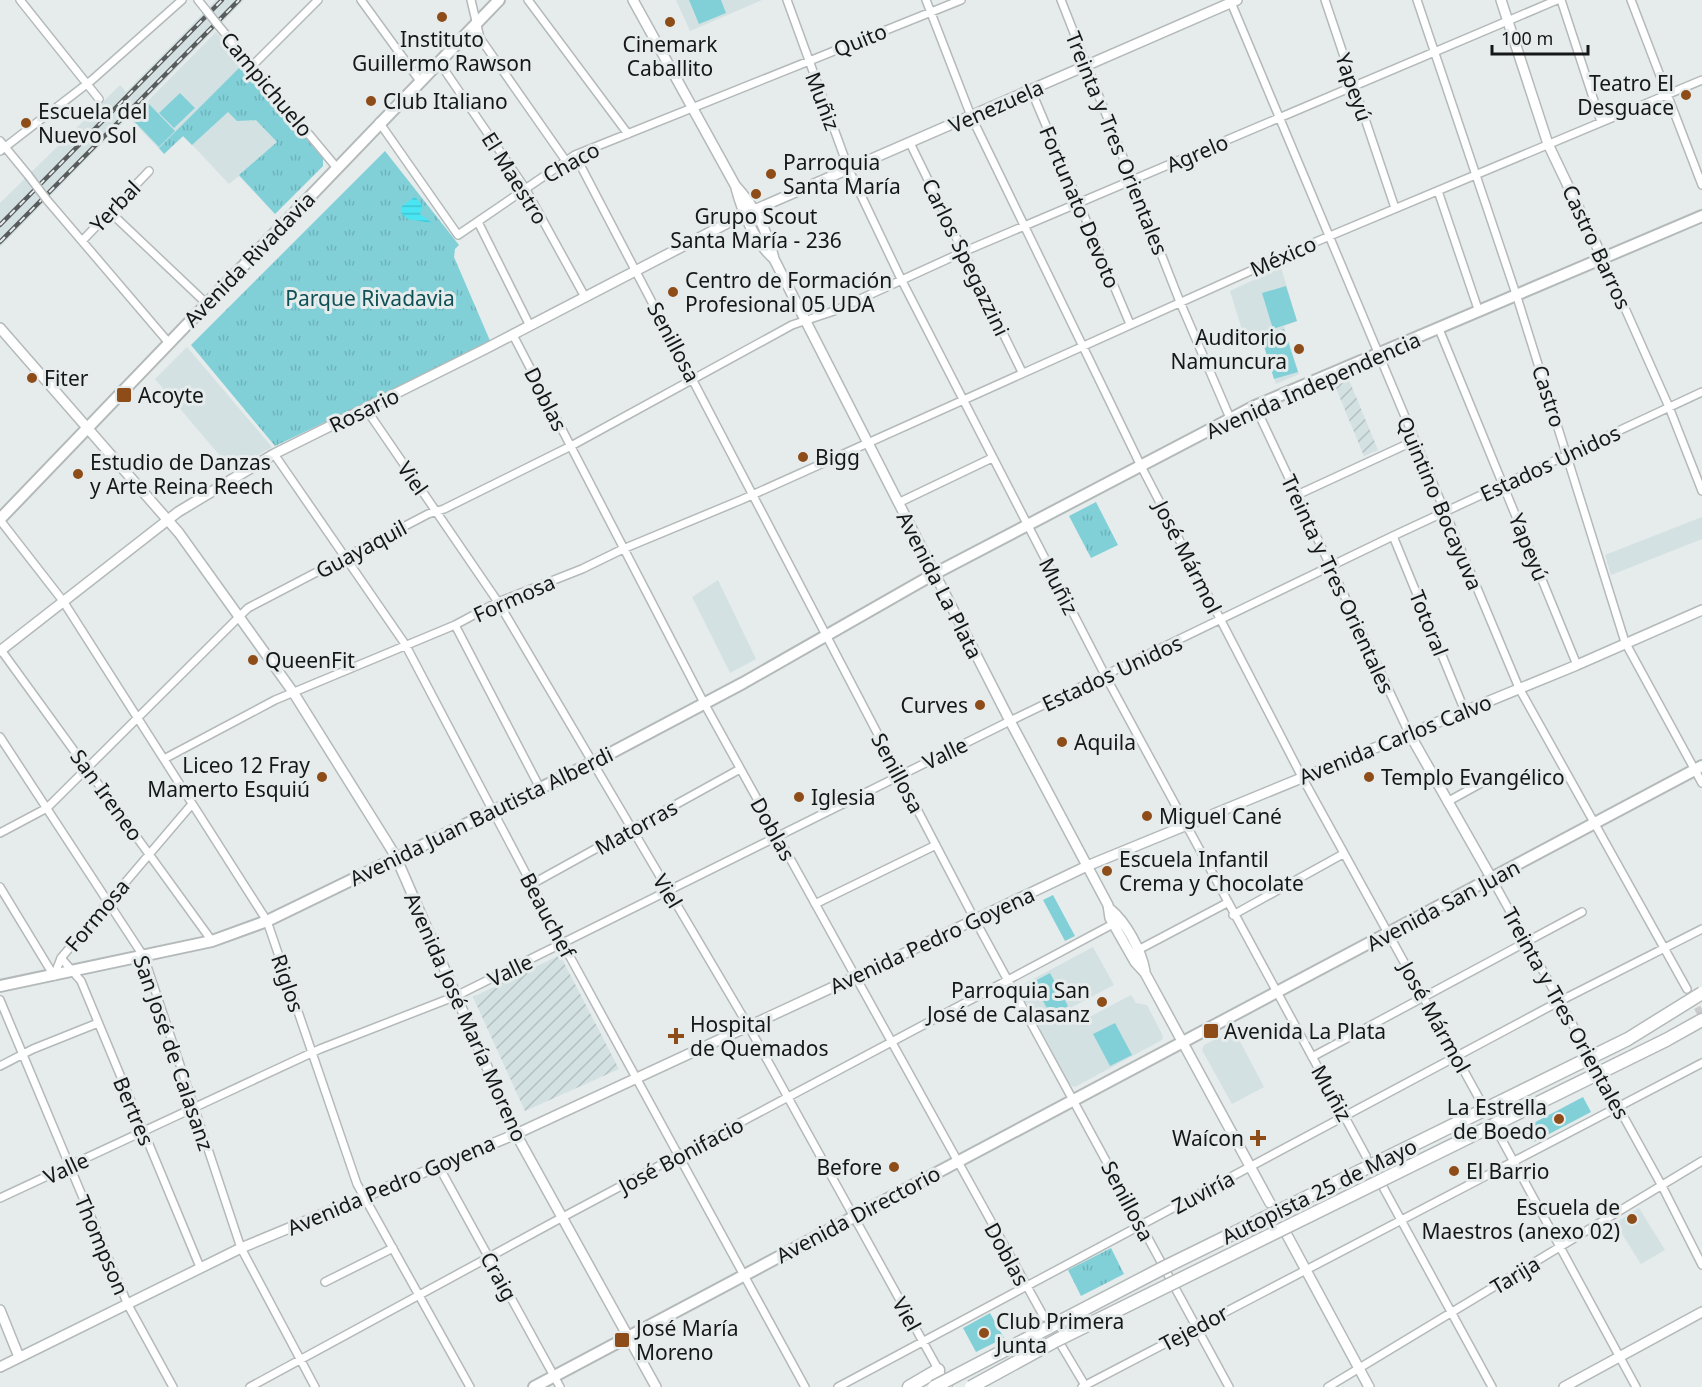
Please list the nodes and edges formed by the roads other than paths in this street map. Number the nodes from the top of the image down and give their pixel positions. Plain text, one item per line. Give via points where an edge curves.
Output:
1 (20, 0) edge
2 (182, 0) edge
3 (209, 0) edge
4 (318, 0) edge
5 (361, 0) edge
6 (471, 0) edge
7 (499, 0) edge
8 (528, 0) edge
9 (633, 0) edge
10 (787, 0) edge
11 (926, 0) edge
12 (961, 0) edge
13 (1061, 0) edge
14 (1325, 0) edge
15 (1417, 0) edge
16 (1501, 0) edge
17 (1559, 0) edge
18 (1631, 0) edge
19 (1232, 1) edge
20 (202, 6) edge
21 (931, 12) junction
22 (1508, 21) junction
23 (476, 25) junction
24 (1435, 52) junction
25 (808, 61) junction
26 (439, 62) junction
27 (252, 66) junction
28 (1085, 66) junction
29 (1702, 80) edge
30 (420, 81) junction
31 (86, 84) junction
32 (1353, 86) junction
33 (1031, 90) junction
34 (1666, 95) junction
35 (99, 99) dead end
36 (693, 108) junction
37 (971, 117) junction
38 (1279, 118) junction
39 (380, 122) junction
40 (1601, 122) junction
41 (628, 134) junction
42 (910, 143) junction
43 (1548, 144) junction
44 (2, 146) edge
45 (575, 155) junction
46 (566, 161) junction
47 (337, 168) junction
48 (849, 170) junction
49 (149, 171) dead end
50 (1476, 174) junction
51 (1132, 181) junction
52 (1702, 185) edge
53 (525, 188) junction
54 (1438, 191) junction
55 (1079, 204) junction
56 (1395, 208) junction
57 (110, 212) junction
58 (749, 212) junction
59 (1702, 216) edge
60 (478, 222) junction
61 (1025, 227) junction
62 (1328, 237) junction
63 (82, 240) junction
64 (963, 252) junction
65 (1603, 259) junction
66 (636, 270) junction
67 (902, 279) junction
68 (585, 297) junction
69 (1517, 297) junction
70 (1180, 302) junction
71 (207, 303) junction
72 (1479, 312) junction
73 (805, 321) junction
74 (1130, 324) junction
75 (530, 326) junction
76 (0, 328) edge
77 (1439, 329) junction
78 (513, 335) junction
79 (169, 344) junction
80 (1083, 344) junction
81 (1378, 355) junction
82 (1023, 372) junction
83 (693, 378) junction
84 (1702, 392) edge
85 (962, 399) junction
86 (1255, 406) junction
87 (1669, 407) junction
88 (366, 409) junction
89 (1230, 418) junction
90 (89, 428) junction
91 (867, 441) junction
92 (1414, 441) junction
93 (571, 446) junction
94 (274, 454) junction
95 (1567, 455) junction
96 (992, 458) junction
97 (1141, 466) junction
98 (1504, 485) junction
99 (1702, 491) edge
100 (754, 494) junction
101 (1297, 495) junction
102 (898, 503) junction
103 (436, 511) junction
104 (1443, 512) junction
105 (168, 519) junction
106 (0, 520) edge
107 (1028, 526) junction
108 (1393, 536) junction
109 (623, 549) junction
110 (346, 558) junction
111 (1329, 567) junction
112 (934, 574) junction
113 (63, 601) junction
114 (498, 602) junction
115 (1702, 610) edge
116 (239, 617) junction
117 (1221, 620) junction
118 (455, 625) junction
119 (826, 635) junction
120 (1625, 642) junction
121 (405, 644) junction
122 (0, 650) edge
123 (1577, 665) junction
124 (1106, 677) junction
125 (1519, 688) junction
126 (293, 692) junction
127 (704, 703) junction
128 (1464, 710) junction
129 (137, 718) junction
130 (1010, 721) junction
131 (1410, 736) junction
132 (0, 737) edge
133 (164, 759) junction
134 (594, 762) junction
135 (87, 768) junction
136 (1698, 768) edge
137 (740, 769) junction
138 (899, 776) junction
139 (1494, 776) dead end
140 (1302, 777) junction
141 (1702, 783) edge
142 (540, 788) junction
143 (1447, 802) junction
144 (192, 804) junction
145 (47, 808) junction
146 (493, 811) junction
147 (1595, 822) junction
148 (1185, 824) junction
149 (632, 829) junction
150 (0, 833) edge
151 (778, 838) junction
152 (936, 845) junction
153 (150, 853) junction
154 (1343, 854) junction
155 (396, 857) junction
156 (1087, 866) junction
157 (1492, 879) junction
158 (532, 884) junction
159 (0, 887) edge
160 (669, 892) junction
161 (108, 901) junction
162 (1227, 903) junction
163 (815, 904) junction
164 (1110, 909) junction
165 (1582, 912) dead end
166 (1233, 915) junction
167 (975, 920) junction
168 (267, 921) junction
169 (1113, 924) junction
170 (1702, 929) edge
171 (1389, 934) junction
172 (212, 941) junction
173 (1527, 942) junction
174 (563, 944) junction
175 (1136, 947) junction
176 (1665, 948) junction
177 (144, 957) junction
178 (61, 958) junction
179 (73, 972) junction
180 (1145, 973) junction
181 (54, 976) junction
182 (857, 976) junction
183 (1009, 981) junction
184 (0, 986) edge
185 (1687, 989) tunnel mouth
186 (1277, 993) junction
187 (1702, 993) edge
188 (456, 996) junction
189 (1423, 996) junction
190 (0, 1000) edge
191 (1560, 1001) junction
192 (1702, 1022) edge
193 (98, 1023) junction
194 (749, 1027) junction
195 (892, 1041) junction
196 (1182, 1042) junction
197 (312, 1053) junction
198 (23, 1055) junction
199 (1312, 1057) junction
200 (1457, 1057) junction
201 (1702, 1063) edge
202 (0, 1066) edge
203 (636, 1078) junction
204 (789, 1098) junction
205 (1480, 1100) dead end
206 (1075, 1101) junction
207 (1619, 1108) junction
208 (194, 1109) junction
209 (1345, 1117) junction
210 (1496, 1130) dead end
211 (143, 1132) junction
212 (516, 1134) junction
213 (1366, 1155) dead end
214 (678, 1156) junction
215 (1702, 1161) edge
216 (1513, 1162) junction
217 (956, 1163) junction
218 (438, 1165) junction
219 (69, 1167) junction
220 (1250, 1167) junction
221 (1662, 1186) junction
222 (1383, 1188) dead end
223 (364, 1196) junction
224 (0, 1198) edge
225 (1270, 1203) dead end
226 (854, 1217) junction
227 (561, 1218) junction
228 (1400, 1221) junction
229 (1140, 1225) junction
230 (1287, 1235) dead end
231 (1561, 1247) junction
232 (241, 1248) junction
233 (393, 1248) junction
234 (488, 1257) junction
235 (1702, 1265) edge
236 (200, 1268) junction
237 (1306, 1270) junction
238 (744, 1274) junction
239 (325, 1282) dead end
240 (1025, 1286) junction
241 (420, 1296) junction
242 (124, 1307) junction
243 (0, 1310) edge
244 (1452, 1312) junction
245 (1702, 1312) edge
246 (1044, 1317) dead end
247 (1196, 1326) junction
248 (628, 1337) junction
249 (922, 1342) junction
250 (1061, 1346) dead end
251 (19, 1357) junction
252 (1619, 1357) junction
253 (301, 1360) junction
254 (0, 1367) edge
255 (938, 1370) junction
256 (1359, 1370) junction
257 (554, 1376) junction
258 (1085, 1386) edge
259 (173, 1387) edge
260 (250, 1387) edge
261 (315, 1387) edge
262 (470, 1387) edge
263 (534, 1387) edge
264 (560, 1387) edge
265 (656, 1387) edge
266 (805, 1387) edge
267 (838, 1387) edge
268 (909, 1387) edge
269 (934, 1387) edge
270 (948, 1387) edge
271 (970, 1387) edge
272 (1229, 1387) edge
273 (1328, 1387) edge
274 (1369, 1387) edge
275 (1492, 1387) edge
276 (1564, 1387) edge
277 (1636, 1387) edge

1 - 31 street
2 - 31 street
3 - 20 street
4 - 27 street
5 - 30 street
6 - 23 street
7 - 23 main road, Avenida Rivadavia
8 - 41 street
9 - 36 main road, Avenida La Plata
10 - 25 street, Muñiz
11 - 21 street, José Mármol
12 - 21 street, Quito
13 - 28 street, Treinta y Tres Orientales
14 - 32 street, Yapeyú
15 - 24 street, Castro
16 - 22 main road, Castro Barros
17 - 22 street, Agrelo
17 - 40 street
18 - 34 street
19 - 28 main road, Venezuela
19 - 38 street, Quintino Bocayuva
20 - 27 street, Campichuelo, bridge
21 - 25 street, Quito
21 - 37 street, José Mármol
22 - 24 street, Agrelo
22 - 43 main road, Castro Barros
23 - 26 main road, Avenida Rivadavia
23 - 46 street via 480,38
24 - 32 street, Agrelo
24 - 50 street, Castro
25 - 36 street, Quito
25 - 48 street, Muñiz
26 - 30 main road, Avenida Rivadavia
26 - 53 street, El Maestro
27 - 47 street, Campichuelo
28 - 33 main road, Venezuela
28 - 51 street, Treinta y Tres Orientales
29 - 34 street, México
30 - 39 main road, Avenida Rivadavia
31 - 35 street
31 - 44 street
32 - 38 street, Agrelo
32 - 56 street, Yapeyú
33 - 37 main road, Venezuela
33 - 55 street, Fortunato Devoto
34 - 40 street, México
34 - 52 street
36 - 41 street, Chaco
36 - 58 main road, Avenida La Plata
37 - 42 main road, Venezuela
37 - 61 street, José Mármol
38 - 51 street, Agrelo
38 - 62 street, Quintino Bocayuva
39 - 47 main road, Avenida Rivadavia
39 - 60 street, Chaco via 459,235
40 - 43 street, México
41 - 45 street, Chaco
42 - 48 main road, Venezuela
42 - 64 street, Carlos Spegazzini
43 - 50 street, México
43 - 65 main road, Castro Barros
44 - 63 street, bridge
45 - 46 street, Chaco
45 - 66 street, Senillosa
46 - 53 street, Chaco
47 - 71 main road, Avenida Rivadavia
48 - 58 main road, Venezuela
48 - 67 street, Muñiz
49 - 57 street, Yerbal
50 - 54 street, México
50 - 69 street, Castro
51 - 55 street, Agrelo
51 - 70 street, Treinta y Tres Orientales
53 - 60 street, Chaco
53 - 68 street, El Maestro
54 - 56 street, México
54 - 72 street
55 - 61 street, Agrelo
55 - 74 street, Fortunato Devoto
56 - 62 street, México
57 - 63 street, Yerbal
57 - 71 street
58 - 66 main road, Rosario
58 - 73 main road, Avenida La Plata via 770,243
59 - 65 main road, Avenida Independencia
60 - 75 street
61 - 64 street, Agrelo
61 - 80 street, José Mármol
62 - 70 street, México
62 - 81 street, Quintino Bocayuva
63 - 79 street
64 - 67 street, Agrelo
64 - 82 street, Carlos Spegazzini
65 - 69 main road, Avenida Independencia
65 - 87 street, Castro Barros
66 - 68 main road, Rosario
66 - 83 street, Senillosa
67 - 73 street, Agrelo
67 - 85 street, Muñiz
68 - 75 main road, Rosario
69 - 72 main road, Avenida Independencia
69 - 95 street, Castro
70 - 74 street, México
70 - 89 street, Treinta y Tres Orientales
71 - 79 main road, Avenida Rivadavia
72 - 77 main road, Avenida Independencia
73 - 83 street, Guayaquil
73 - 91 main road, Avenida La Plata
74 - 80 street, México
75 - 78 main road, Rosario
76 - 90 main road, Avenida José María Moreno
77 - 81 main road, Avenida Independencia
77 - 98 street, Yapeyú
78 - 88 main road, Rosario
78 - 93 street, Doblas
79 - 90 main road, Avenida Rivadavia
80 - 82 street, México
80 - 97 street, José Mármol
81 - 86 main road, Avenida Independencia
81 - 92 street, Quintino Bocayuva
82 - 85 street, México
83 - 93 street, Guayaquil
83 - 100 street, Senillosa
84 - 87 street, Estados Unidos
85 - 91 street, México
85 - 96 street, Muñiz
86 - 89 main road, Avenida Independencia
86 - 101 street, Treinta y Tres Orientales
87 - 95 street, Estados Unidos
87 - 99 street, Castro Barros
88 - 94 main road, Rosario
88 - 103 street, Viel
89 - 97 main road, Avenida Independencia
90 - 105 main road, Avenida José María Moreno
90 - 106 main road, Avenida Rivadavia
91 - 100 street, Formosa
91 - 102 main road, Avenida La Plata
92 - 101 street
92 - 104 street, Quintino Bocayuva
93 - 103 street, Guayaquil
93 - 109 street, Doblas
94 - 105 main road, Rosario
94 - 110 street, Beauchef
95 - 98 street, Estados Unidos
95 - 120 street, Castro
96 - 102 street
96 - 107 street, Muñiz
97 - 107 main road, Avenida Independencia
97 - 117 street, José Mármol
98 - 104 street, Estados Unidos
98 - 123 street, Yapeyú
100 - 109 street, Formosa
100 - 119 street, Senillosa
101 - 111 street, Treinta y Tres Orientales
102 - 112 main road, Avenida La Plata
103 - 110 street, Guayaquil
103 - 114 street, Viel
104 - 108 street, Estados Unidos
104 - 125 street, Quintino Bocayuva
105 - 113 main road, Rosario
105 - 116 main road, Avenida José María Moreno
106 - 113 street, Riglos
107 - 112 main road, Avenida Independencia
107 - 124 street, Muñiz
108 - 111 street, Estados Unidos
108 - 128 street, Totoral
109 - 114 street, Formosa
109 - 127 street, Doblas
110 - 116 street, Guayaquil via 248,608
110 - 121 street, Beauchef
111 - 117 street, Estados Unidos
111 - 131 street, Treinta y Tres Orientales
112 - 119 main road, Avenida Juan Bautista Alberdi
112 - 130 main road, Avenida La Plata
113 - 122 main road, Rosario
113 - 129 street, Riglos
114 - 118 street, Formosa
114 - 134 street, Viel
115 - 120 main road, Avenida Carlos Calvo
116 - 126 main road, Avenida José María Moreno
116 - 129 street, Guayaquil
117 - 124 street, Estados Unidos
117 - 140 street, José Mármol
118 - 121 street, Formosa
118 - 142 street
119 - 127 main road, Avenida Juan Bautista Alberdi
119 - 138 street, Senillosa
120 - 123 main road, Avenida Carlos Calvo
120 - 136 street, Castro
121 - 126 street, Formosa
121 - 146 street, Beauchef
122 - 135 street, San Ireneo
123 - 125 main road, Avenida Carlos Calvo
124 - 130 street, Estados Unidos
124 - 148 street, Muñiz
125 - 128 main road, Avenida Carlos Calvo
125 - 147 street, Quintino Bocayuva
126 - 133 street, Formosa
126 - 155 main road, Avenida José María Moreno
127 - 134 main road, Avenida Juan Bautista Alberdi
127 - 137 street, Doblas
128 - 131 main road, Avenida Carlos Calvo
129 - 133 street, Riglos
129 - 135 street, Guayaquil
130 - 138 street, Valle
130 - 156 main road, Avenida La Plata
131 - 140 main road, Avenida Carlos Calvo
131 - 143 main road, Treinta y Tres Orientales
132 - 145 street, San José de Calasanz
133 - 144 street, Riglos
134 - 142 main road, Avenida Juan Bautista Alberdi
134 - 149 street, Viel
135 - 145 street, Guayaquil
135 - 153 street, San Ireneo
136 - 141 street, Castro
136 - 147 main road, Avenida San Juan
137 - 149 street, Matorras
137 - 151 street, Doblas
138 - 151 street, Valle
138 - 152 street, Senillosa
139 - 143 street
140 - 148 main road, Avenida Carlos Calvo
140 - 154 street, José Mármol
142 - 146 main road, Avenida Juan Bautista Alberdi
143 - 157 main road, Treinta y Tres Orientales
144 - 153 street, Formosa
144 - 168 street, Riglos
145 - 150 street, Guayaquil
145 - 161 street, San José de Calasanz
146 - 155 main road, Avenida Juan Bautista Alberdi
146 - 158 street, Beauchef
147 - 157 main road, Avenida San Juan
147 - 176 street, Quintino Bocayuva
148 - 156 main road, Avenida Carlos Calvo
148 - 162 street, Muñiz
149 - 158 street, Matorras
149 - 160 street, Viel
151 - 160 street, Valle
151 - 163 street, Doblas
152 - 163 street
152 - 167 street, Senillosa
153 - 161 street, Formosa
153 - 172 street, San Ireneo
154 - 166 street
154 - 171 street, José Mármol
155 - 168 main road, Avenida Juan Bautista Alberdi
155 - 188 main road, Avenida José María Moreno
156 - 164 main road, Avenida La Plata
156 - 167 main road, Avenida Pedro Goyena
157 - 171 main road, Avenida San Juan
157 - 173 street, Treinta y Tres Orientales
158 - 174 street, Beauchef
159 - 181 street
160 - 174 street, Valle
160 - 194 street, Viel
161 - 177 street, San José de Calasanz
161 - 178 street, Formosa
162 - 166 street, Muñiz
162 - 175 street
163 - 182 street, Doblas
164 - 169 main road, Avenida La Plata
164 - 175 main road, Avenida La Plata
165 - 173 street
166 - 186 street, Muñiz
167 - 182 main road, Avenida Pedro Goyena
167 - 183 street, Senillosa
168 - 172 main road, Avenida Juan Bautista Alberdi
168 - 197 street, Riglos
169 - 175 main road via 1118,924
169 - 180 main road, Avenida La Plata
169 - 183 street, José Bonifacio
170 - 176 street, Zuviría
171 - 186 main road, Avenida San Juan
171 - 189 street, José Mármol
172 - 177 main road, Avenida Juan Bautista Alberdi
173 - 189 street
173 - 191 street, Treinta y Tres Orientales
174 - 188 street, Valle
174 - 203 street, Beauchef
175 - 180 main road, Avenida La Plata
176 - 185 street, Quintino Bocayuva
176 - 191 street, Zuviría
177 - 179 main road, Avenida Juan Bautista Alberdi
177 - 208 street, San José de Calasanz
178 - 179 street, Bertres
178 - 181 street, Formosa
179 - 181 main road, Avenida Juan Bautista Alberdi
179 - 193 street, Bertres via 81,981
180 - 196 main road, Avenida La Plata
181 - 184 main road, Avenida Juan Bautista Alberdi
182 - 194 main road, Avenida Pedro Goyena
182 - 195 street, Doblas
183 - 195 street, José Bonifacio
183 - 206 street, Senillosa
186 - 196 main road, Avenida San Juan
186 - 199 street, Muñiz
187 - 269 highway, Autopista 25 de Mayo, bridge via 1628,1040 1163,1268
188 - 197 street, Valle
188 - 212 main road, Avenida José María Moreno
189 - 199 street
189 - 200 street, José Mármol
190 - 198 street, Thompson
191 - 200 street, Zuviría
191 - 207 street, Treinta y Tres Orientales
192 - 271 highway, Autopista 25 de Mayo, bridge via 1057,1340
193 - 198 street
193 - 211 street, Bertres
194 - 203 main road, Avenida Pedro Goyena
194 - 204 street, Viel
195 - 204 street, José Bonifacio
195 - 217 street, Doblas
196 - 206 main road, Avenida Directorio
196 - 220 main road, Avenida La Plata
197 - 208 street, Valle
197 - 223 street, Riglos
198 - 202 street
198 - 219 street, Thompson
199 - 209 street, Muñiz
200 - 205 street, José Mármol
200 - 209 street, Zuviría
201 - 207 street, Tejedor
203 - 212 main road, Avenida Pedro Goyena
203 - 214 street, Beauchef
204 - 214 street, José Bonifacio
204 - 226 street, Viel
206 - 217 main road, Avenida Directorio
206 - 229 street, Senillosa
207 - 216 street, Tejedor
207 - 221 street, Treinta y Tres Orientales
208 - 211 street, Valle
208 - 232 street, San José de Calasanz
209 - 213 street, Muñiz
209 - 220 street, Zuviría
210 - 216 street
211 - 219 street, Valle
211 - 236 street, Bertres
212 - 218 main road, Avenida Pedro Goyena
212 - 227 main road, Avenida José María Moreno
214 - 227 street, José Bonifacio
214 - 238 street, Beauchef
215 - 221 street, Tarija
216 - 228 street, Tejedor
216 - 231 street
217 - 226 main road, Avenida Directorio
217 - 240 street, Doblas
218 - 223 main road, Avenida Pedro Goyena
218 - 234 street, Craig
219 - 224 street, Valle
219 - 242 street, Thompson
220 - 225 main road, Avenida La Plata
220 - 229 street, Zuviría
221 - 231 street, Tarija
221 - 235 street, Treinta y Tres Orientales
222 - 228 street
223 - 232 main road, Avenida Pedro Goyena
223 - 233 street, Riglos
226 - 238 main road, Avenida Directorio
226 - 249 street, Viel
227 - 234 street, José Bonifacio
227 - 248 main road, Avenida José María Moreno
228 - 237 street, Tejedor
228 - 244 street
229 - 240 street, Zuviría
229 - 247 street, Senillosa
230 - 237 main road
231 - 244 street, Tarija
231 - 252 street
232 - 236 main road, Avenida Pedro Goyena
232 - 253 street, San José de Calasanz
233 - 239 street
233 - 241 street, Riglos
234 - 241 street, José Bonifacio
234 - 257 street, Craig
236 - 242 main road, Avenida Pedro Goyena
237 - 247 street, Tejedor
237 - 256 main road
238 - 248 main road, Avenida Directorio
238 - 266 street, Beauchef
240 - 246 street, Doblas
240 - 249 street, Zuviría
241 - 253 street, José Bonifacio
241 - 262 street, Riglos
242 - 251 main road, Avenida Pedro Goyena via 43,1342
242 - 259 street, Thompson
243 - 251 main road
244 - 256 street, Tarija
244 - 275 street
245 - 252 main road
247 - 258 street, Tejedor
247 - 272 street, Senillosa
248 - 257 main road, Avenida Directorio
248 - 265 main road, Avenida José María Moreno
249 - 255 street, Viel
249 - 267 street, Zuviría
250 - 258 street
251 - 254 main road, Avenida Pedro Goyena
252 - 276 main road
252 - 277 street
253 - 260 street, José Bonifacio
253 - 261 street, San José de Calasanz
255 - 268 highway
255 - 270 street, Viel
256 - 273 street, Tarija
256 - 274 main road
257 - 263 main road, Avenida Directorio
257 - 264 street, Craig

